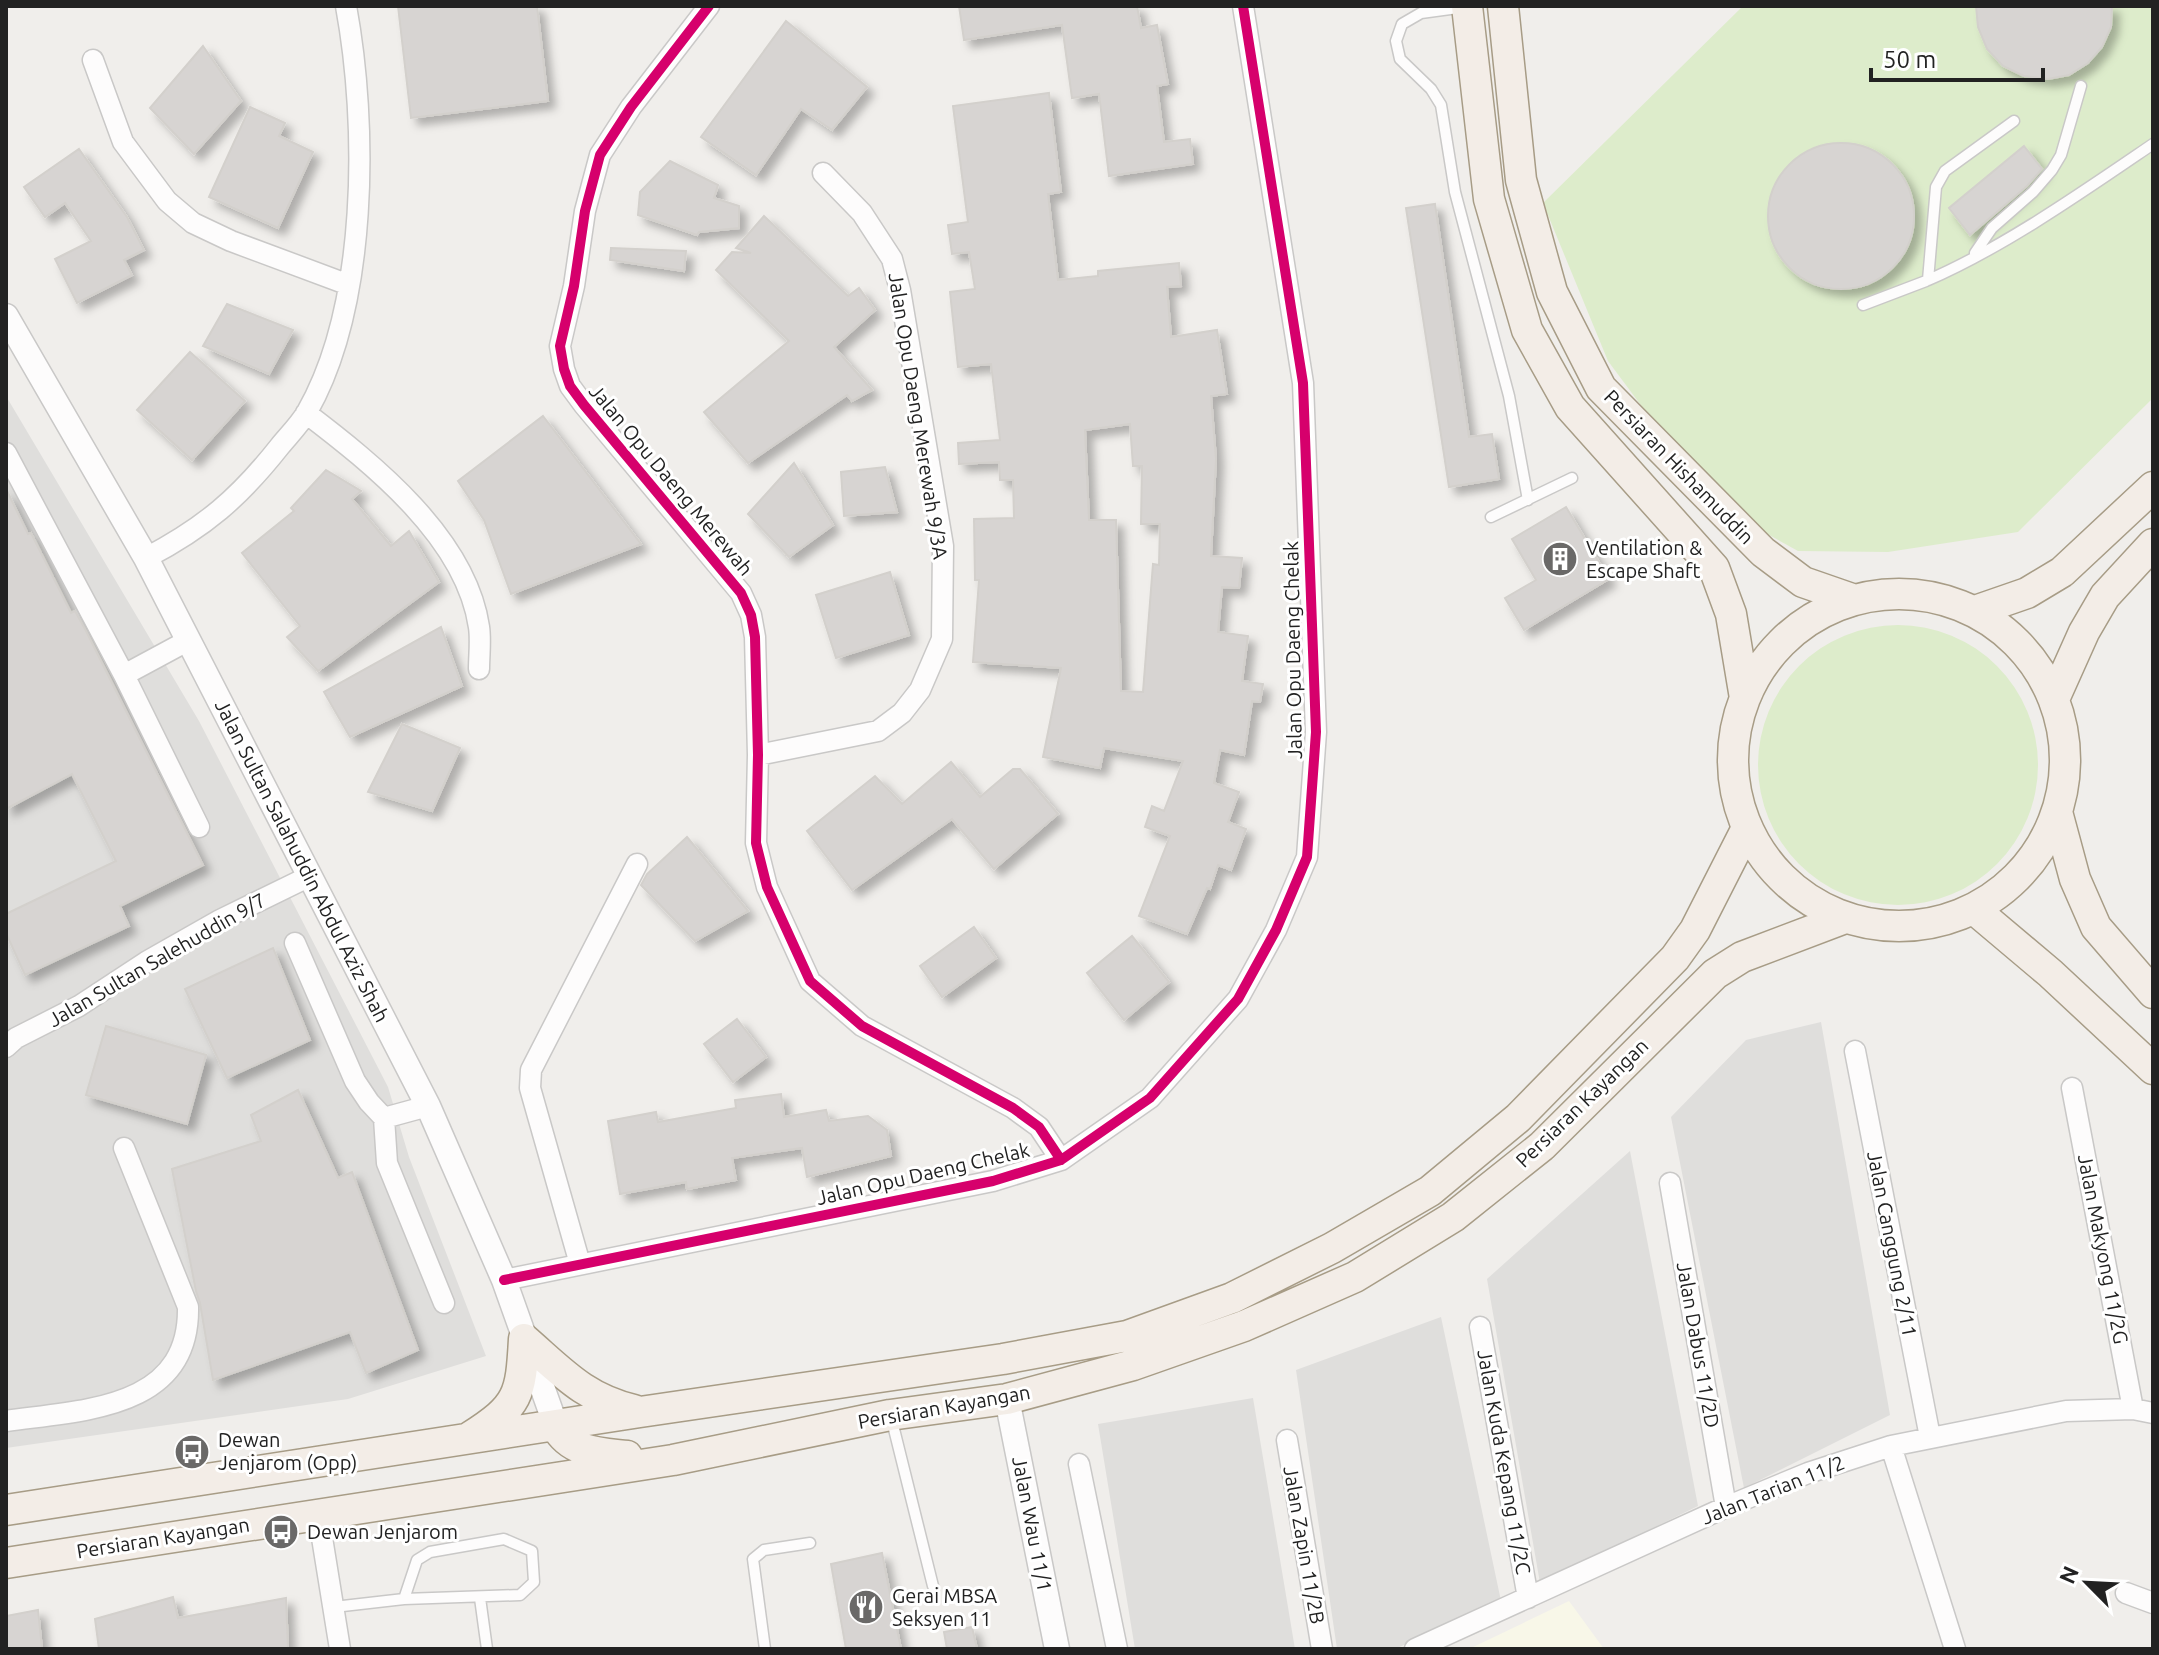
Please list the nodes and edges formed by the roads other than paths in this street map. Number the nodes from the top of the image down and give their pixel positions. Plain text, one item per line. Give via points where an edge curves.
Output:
1 (346, 6) edge
2 (709, 6) edge
3 (1243, 6) edge
4 (1467, 6) edge
5 (1503, 6) edge
6 (93, 60) dead end
7 (2081, 86) dead end
8 (2014, 121) dead end
9 (2153, 144) edge
10 (823, 173) dead end
11 (1972, 258) junction
12 (1928, 280) junction
13 (349, 285) junction
14 (1863, 305) dead end
15 (6, 316) edge
16 (306, 413) junction
17 (6, 453) edge
18 (1572, 478) dead end
19 (2153, 487) edge
20 (1528, 500) junction
21 (1491, 517) dead end
22 (2153, 544) edge
23 (146, 558) junction
24 (1852, 599) junction
25 (1975, 611) junction
26 (189, 640) junction
27 (479, 669) dead end
28 (124, 675) junction
29 (1745, 698) junction
30 (2054, 699) junction
31 (758, 755) junction
32 (2057, 812) junction
33 (199, 827) dead end
34 (1747, 828) junction
35 (637, 864) dead end
36 (310, 876) junction
37 (1974, 909) junction
38 (1845, 918) junction
39 (295, 943) dead end
40 (2153, 993) edge
41 (9, 1035) edge
42 (1855, 1051) dead end
43 (2153, 1069) edge
44 (2072, 1088) dead end
45 (428, 1106) junction
46 (384, 1118) junction
47 (124, 1148) dead end
48 (1061, 1160) junction
49 (1670, 1183) dead end
50 (580, 1264) junction
51 (504, 1280) junction
52 (444, 1303) dead end
53 (1480, 1327) dead end
54 (524, 1339) junction
55 (1007, 1399) junction
56 (2143, 1411) edge
57 (640, 1412) junction
58 (890, 1415) junction
59 (6, 1421) edge
60 (556, 1426) junction
61 (1930, 1437) junction
62 (465, 1440) junction
63 (1287, 1440) dead end
64 (1891, 1446) junction
65 (673, 1460) junction
66 (1079, 1464) dead end
67 (1726, 1507) junction
68 (6, 1510) edge
69 (318, 1513) junction
70 (810, 1543) dead end
71 (6, 1563) edge
72 (933, 1586) dead end
73 (2126, 1593) dead end
74 (480, 1598) junction
75 (1528, 1598) junction
76 (404, 1599) junction
77 (2153, 1603) edge
78 (334, 1607) junction
79 (340, 1649) edge
80 (487, 1649) edge
81 (765, 1649) edge
82 (1057, 1649) edge
83 (1117, 1649) edge
84 (1322, 1649) edge
85 (1415, 1649) edge
86 (1955, 1649) edge

1 - 13 street via 359,103
2 - 31 street, Jalan Opu Daeng Merewah via 600,155 560,346 567,377 584,405 741,593 755,637
3 - 48 street, Jalan Opu Daeng Chelak via 1303,383 1316,732 1307,857 1276,930 1238,999 1150,1098
4 - 20 lane via 1421,13 1402,24 1396,41 1400,59 1441,105 1455,192 1509,396
4 - 29 main road, Persiaran Hishamuddin via 1489,199 1527,330 1570,407 1714,568 1731,614
5 - 24 main road, Persiaran Hishamuddin via 1521,180 1552,292 1601,388 1763,552 1803,582
6 - 13 street via 123,142 167,201 193,223 231,241
7 - 11 lane via 2052,170 1992,228
8 - 12 lane via 1945,171 1936,187
9 - 11 lane
10 - 31 street, Jalan Opu Daeng Merewah 9/3A via 862,213 892,259 900,290 943,546 942,639 920,690 878,731
11 - 12 lane
12 - 14 lane
13 - 16 street via 331,359
15 - 23 street, Jalan Sultan Salahuddin Abdul Aziz Shah
16 - 23 street via 251,483 200,527
16 - 27 street via 410,500 444,547 468,585 479,627
17 - 28 street
18 - 20 lane
19 - 25 main road via 2062,572 2027,593
20 - 21 lane
22 - 30 main road via 2105,596
23 - 26 street, Jalan Sultan Salahuddin Abdul Aziz Shah
24 - 25 main road via 1908,594
24 - 29 main road via 1799,627 1767,659
25 - 30 main road via 2008,634 2035,663
26 - 28 street
26 - 36 street, Jalan Sultan Salahuddin Abdul Aziz Shah
28 - 33 street
29 - 34 main road via 1734,756 1735,785
30 - 32 main road via 2064,736 2065,774
31 - 48 street, Jalan Opu Daeng Merewah via 756,843 767,887 810,981 862,1026 1013,1108 1039,1127
32 - 37 main road via 2038,851 2010,884
32 - 40 main road via 2075,879 2096,927
34 - 38 main road via 1770,867 1804,898
34 - 57 main road, Persiaran Kayangan via 1675,958 1518,1118 1430,1191 1332,1248 1232,1298 1127,1336
35 - 50 street via 531,1070 530,1088
36 - 41 street, Jalan Sultan Salehuddin 9/7 via 220,920 79,1006
36 - 45 street, Jalan Sultan Salahuddin Abdul Aziz Shah
37 - 38 main road via 1932,924 1888,927
37 - 43 main road
38 - 55 main road, Persiaran Kayangan via 1742,957 1715,974 1542,1146 1453,1217 1355,1277 1244,1326
39 - 46 street via 355,1081
42 - 61 street, Jalan Canggung 2/11
44 - 56 street, Jalan Makyong 11/2G
45 - 46 street
45 - 51 street, Jalan Sultan Salahuddin Abdul Aziz Shah
46 - 52 street via 387,1163
47 - 59 street via 188,1307 188,1331 179,1355 169,1372 112,1405
48 - 50 street, Jalan Opu Daeng Chelak via 993,1181
49 - 67 street, Jalan Dabus 11/2D
50 - 51 street, Jalan Opu Daeng Chelak
51 - 54 street, Jalan Sultan Salahuddin Abdul Aziz Shah
53 - 75 street, Jalan Kuda Kepang 11/2C
54 - 57 main road via 581,1389
54 - 60 street, Jalan Sultan Salahuddin Abdul Aziz Shah
54 - 62 main road via 522,1381 513,1403
55 - 58 main road, Persiaran Kayangan
55 - 82 street, Jalan Wau 11/1
56 - 61 street, Jalan Tarian 11/2 via 2066,1411
57 - 60 main road, Persiaran Kayangan
58 - 65 main road, Persiaran Kayangan
58 - 72 lane
60 - 62 main road, Persiaran Kayangan
60 - 65 main road via 575,1446 588,1451
61 - 64 street, Jalan Tarian 11/2
62 - 68 main road, Persiaran Kayangan
63 - 84 street, Jalan Zapin 11/2B
64 - 67 street, Jalan Tarian 11/2
64 - 86 street
65 - 69 main road, Persiaran Kayangan
66 - 83 street
67 - 75 street, Jalan Tarian 11/2
69 - 71 main road, Persiaran Kayangan
69 - 78 street
70 - 81 lane via 764,1550 753,1559
73 - 77 street
74 - 76 lane
74 - 76 lane via 520,1595 534,1582 532,1551 504,1539 430,1552 417,1560
74 - 80 lane
75 - 85 street, Jalan Tarian 11/2
76 - 78 lane
78 - 79 street

